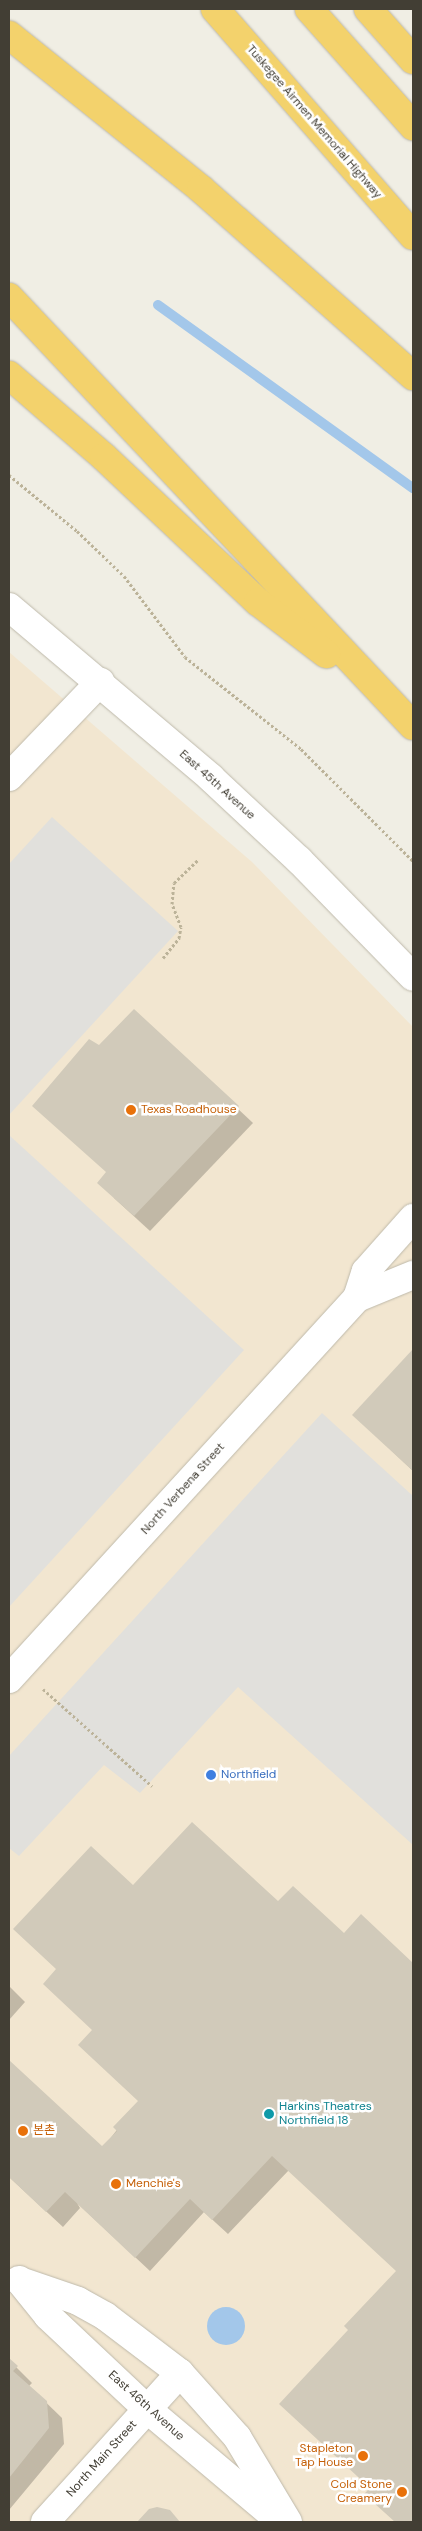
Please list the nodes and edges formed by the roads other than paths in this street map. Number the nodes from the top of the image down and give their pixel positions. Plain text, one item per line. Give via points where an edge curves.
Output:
1 (215, 9) edge
2 (309, 9) edge
3 (368, 9) edge
4 (9, 35) edge
5 (413, 60) edge
6 (413, 126) edge
7 (413, 236) edge
8 (9, 297) edge
9 (9, 374) edge
10 (413, 376) edge
11 (9, 608) edge
12 (100, 682) junction
13 (394, 707) junction
14 (413, 726) edge
15 (9, 777) edge
16 (413, 976) edge
17 (413, 1218) edge
18 (413, 1274) edge
19 (358, 1298) junction
20 (14, 1673) edge
21 (14, 2276) edge
22 (180, 2374) junction
23 (147, 2409) junction
24 (45, 2522) edge
25 (281, 2522) edge
26 (288, 2522) edge

1 - 7 highway, Tuskegee Airmen Memorial Highway
2 - 6 highway
3 - 5 highway
4 - 10 highway via 201,189
8 - 13 highway
9 - 13 highway via 104,457 258,602
11 - 12 street, East 45th Avenue
12 - 15 street
12 - 16 street, East 45th Avenue via 211,778 292,854
13 - 14 highway
17 - 19 street, North Verbena Street via 366,1272
18 - 19 street, North Verbena Street
19 - 20 street, North Verbena Street
21 - 22 street, East 46th Avenue via 105,2316
21 - 23 street, East 46th Avenue via 48,2316
22 - 23 street, North Main Street
22 - 26 street, East 46th Avenue via 237,2437
23 - 24 street, North Main Street
23 - 25 street, East 46th Avenue

